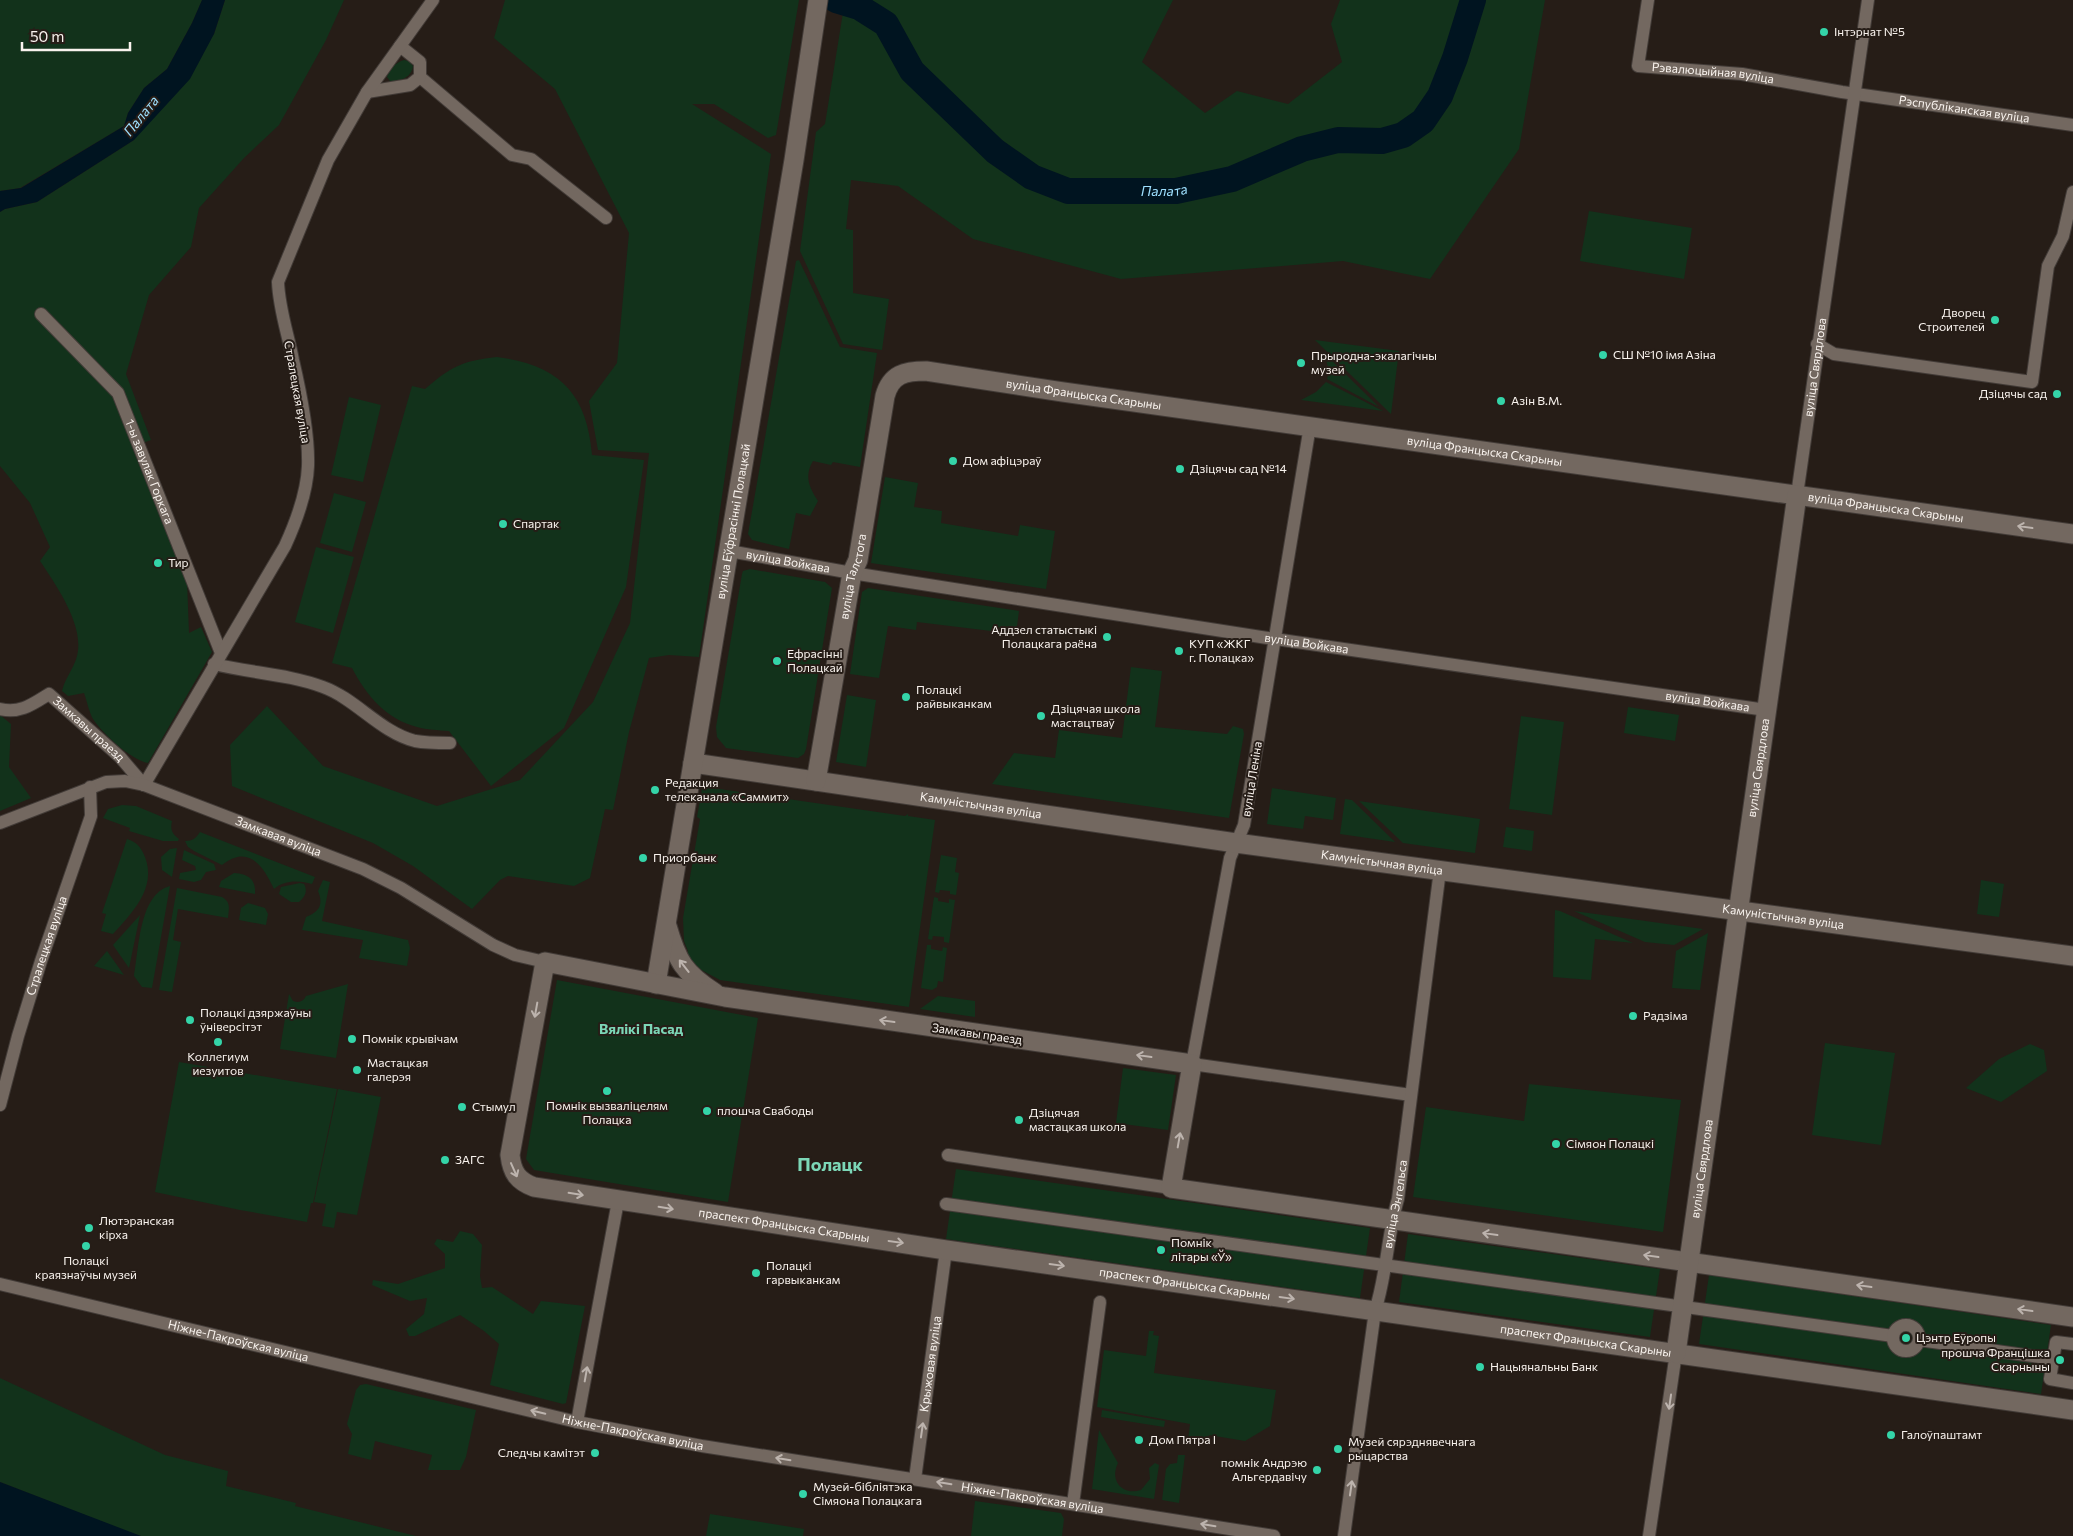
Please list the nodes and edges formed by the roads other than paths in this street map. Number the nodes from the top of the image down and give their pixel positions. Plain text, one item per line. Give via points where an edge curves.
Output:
1 (433, 0) edge
2 (818, 0) edge
3 (1648, 0) edge
4 (1868, 0) edge
5 (400, 46) junction
6 (420, 77) junction
7 (367, 92) junction
8 (1855, 94) junction
9 (2073, 125) edge
10 (2073, 192) edge
11 (606, 218) dead end
12 (41, 314) dead end
13 (1817, 344) junction
14 (896, 376) joint
15 (1310, 426) junction
16 (1796, 495) junction
17 (2073, 534) edge
18 (729, 551) junction
19 (852, 573) junction
20 (1274, 638) junction
21 (221, 653) junction
22 (214, 664) junction
23 (0, 709) edge
24 (1766, 710) junction
25 (450, 744) dead end
26 (693, 763) junction
27 (816, 781) junction
28 (144, 784) junction
29 (90, 787) junction
30 (0, 823) edge
31 (1236, 843) junction
32 (1440, 870) junction
33 (1738, 911) junction
34 (666, 924) junction
35 (2073, 956) edge
36 (544, 962) junction
37 (656, 984) junction
38 (720, 996) junction
39 (1192, 1064) junction
40 (1411, 1095) junction
41 (0, 1105) edge
42 (948, 1156) dead end
43 (1171, 1188) junction
44 (618, 1201) junction
45 (946, 1204) dead end
46 (1392, 1220) junction
47 (946, 1250) junction
48 (1688, 1261) junction
49 (1385, 1265) junction
50 (0, 1284) edge
51 (1100, 1302) dead end
52 (1681, 1307) junction
53 (1376, 1311) junction
54 (2073, 1317) edge
55 (1893, 1336) junction
56 (1919, 1340) junction
57 (2073, 1344) edge
58 (1676, 1353) junction
59 (2053, 1359) junction
60 (2073, 1383) edge
61 (2073, 1410) edge
62 (577, 1422) junction
63 (915, 1478) junction
64 (1073, 1504) junction
65 (1274, 1536) edge
66 (1344, 1536) edge
67 (1649, 1536) edge

1 - 5 street, Стралецкая вуліца
2 - 18 street, вуліца Еўфрасінні Полацкай
3 - 8 street, Рэвалюцыйная вуліца via 1638,66 1742,74
4 - 8 street, вуліца Свярдлова
5 - 6 street via 420,62
5 - 7 street, Стралецкая вуліца
6 - 7 street via 410,85
6 - 11 street via 512,155 531,159
7 - 21 street, Стралецкая вуліца via 328,160 278,282 278,297 294,362 307,443 306,486 285,546
8 - 9 street, Рэспубліканская вуліца
8 - 13 street, вуліца Свярдлова
10 - 13 street via 2063,236 2048,266 2032,382 1834,354
12 - 21 street, 1-ы завулак Горкага via 118,393
13 - 16 street, вуліца Свярдлова
14 - 15 street, вуліца Францыска Скарыны via 910,371 926,371
14 - 19 street, вуліца Талстога via 887,386 858,560
15 - 16 street, вуліца Францыска Скарыны
15 - 20 street, вуліца Леніна
17 -> 16 street, вуліца Францыска Скарыны
16 - 24 street, вуліца Свярдлова
18 - 19 street, вуліца Войкава
18 - 26 street, вуліца Еўфрасінні Полацкай
19 - 20 street, вуліца Войкава
19 - 27 street, вуліца Талстога
20 - 24 street, вуліца Войкава
20 - 31 street, вуліца Леніна via 1244,825
21 - 22 street, Стралецкая вуліца
22 - 25 street via 323,686 390,729 415,741
22 - 28 street, Стралецкая вуліца
23 - 28 street, Замкавы праезд via 10,712 22,710 49,694 120,757
24 - 33 street, вуліца Свярдлова
26 - 27 street, Камуністычная вуліца
26 - 34 street, вуліца Еўфрасінні Полацкай
27 - 31 street, Камуністычная вуліца
28 - 29 street, Замкавая вуліца via 116,781
28 - 36 street, Замкавая вуліца via 363,869 401,888 493,945
29 - 30 street, Замкавая вуліца
29 - 41 street, Стралецкая вуліца via 91,816 41,961
31 - 32 street, Камуністычная вуліца
31 - 39 street, вуліца Леніна via 1230,858
32 - 33 street, Камуністычная вуліца
32 - 40 street, вуліца Энгельса
33 - 35 street, Камуністычная вуліца
33 - 48 street, вуліца Свярдлова
34 - 37 street, вуліца Еўфрасінні Полацкай
38 -> 34 street via 697,981 682,965
36 - 37 street, Замкавы праезд
36 -> 44 street, праспект Францыска Скарыны via 510,1155 511,1167 524,1183 534,1187
37 - 38 street, Замкавы праезд
39 -> 38 street, Замкавы праезд
39 - 40 street, Замкавы праезд
43 -> 39 street, вуліца Леніна
40 - 46 street, вуліца Энгельса via 1398,1199
42 - 43 street
43 - 46 street
44 -> 47 street, праспект Францыска Скарыны
62 -> 44 street
45 - 49 street
48 -> 46 street
46 - 49 street, вуліца Энгельса
47 -> 53 street, праспект Францыска Скарыны
63 -> 47 street, Крыжовая вуліца
48 - 52 street, вуліца Свярдлова
54 -> 48 street
49 - 52 street
49 - 53 street, вуліца Энгельса
62 -> 50 street, Ніжне-Пакроўская вуліца
51 - 64 street
52 - 55 street
52 - 58 street, вуліца Свярдлова
53 - 58 street, праспект Францыска Скарыны
66 -> 53 street, вуліца Энгельса
55 - 56 street via 1897,1347 1904,1351 1915,1347
55 - 56 street via 1896,1329 1908,1325 1917,1332
56 - 59 street
57 - 59 street via 2056,1342
58 - 61 street, праспект Францыска Скарыны
58 -> 67 street, вуліца Свярдлова
59 - 60 street via 2050,1379
63 -> 62 street, Ніжне-Пакроўская вуліца via 702,1446
64 -> 63 street, Ніжне-Пакроўская вуліца
65 -> 64 street, Ніжне-Пакроўская вуліца

